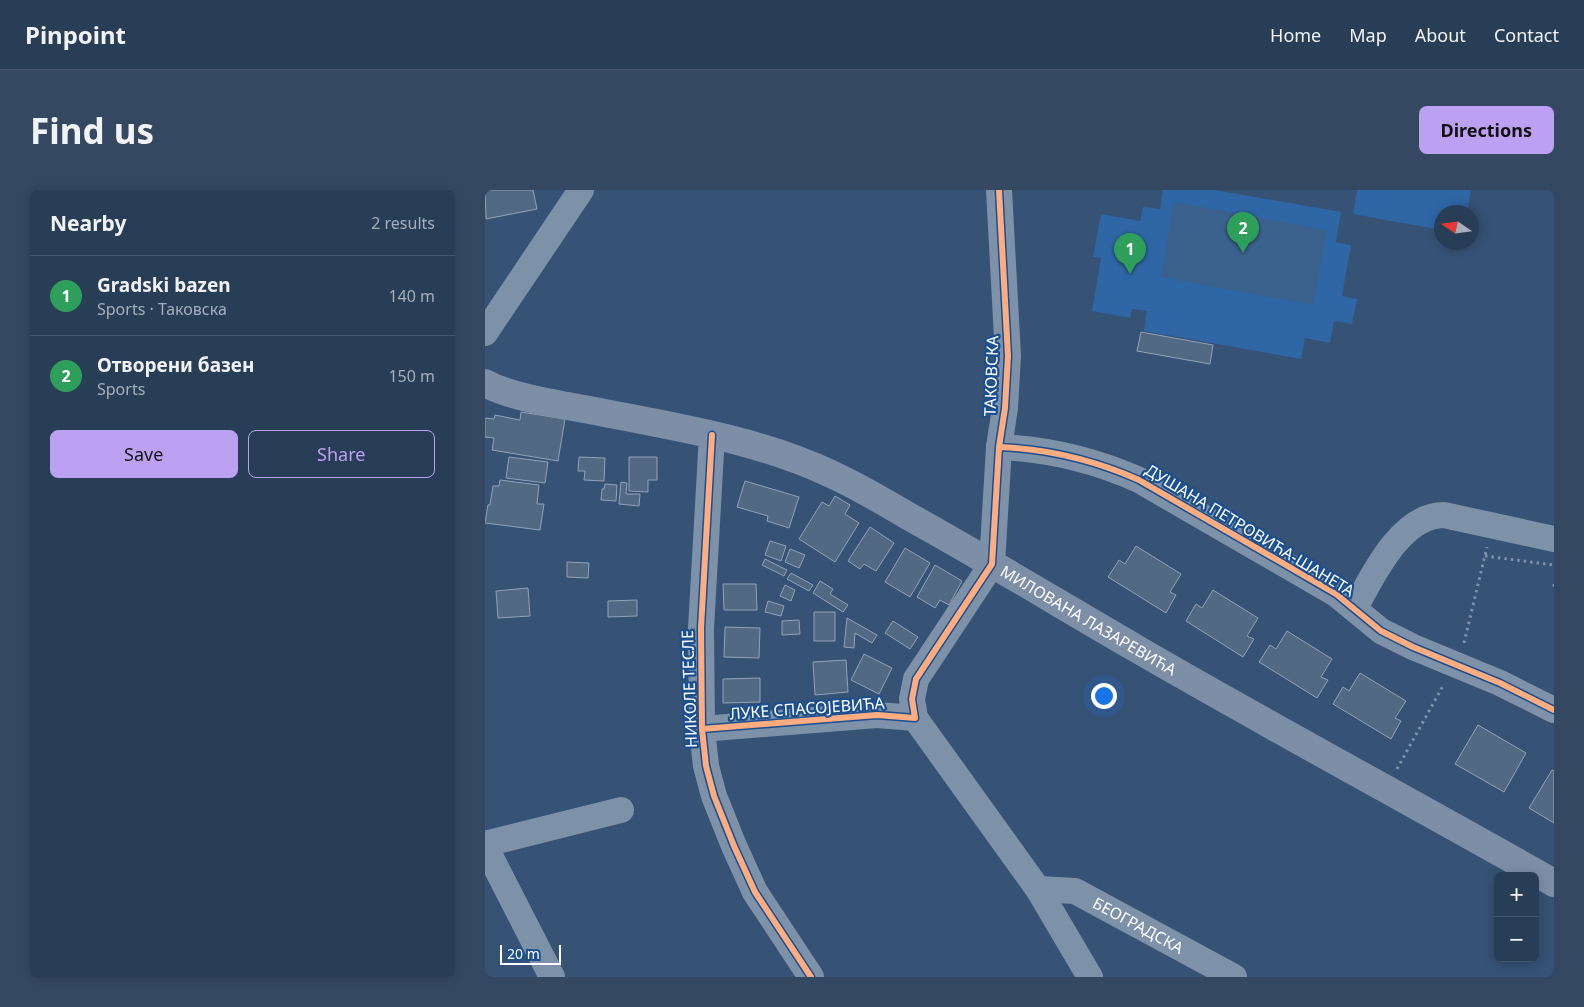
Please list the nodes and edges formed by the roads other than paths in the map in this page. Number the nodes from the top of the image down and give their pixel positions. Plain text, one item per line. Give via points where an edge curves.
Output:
1 (581, 190) edge
2 (999, 190) edge
3 (485, 333) edge
4 (485, 383) edge
5 (712, 435) junction
6 (999, 447) junction
7 (1554, 539) edge
8 (992, 564) junction
9 (1355, 608) junction
10 (1554, 710) edge
11 (915, 718) junction
12 (702, 729) junction
13 (621, 810) dead end
14 (485, 845) edge
15 (1554, 883) edge
16 (1038, 889) junction
17 (1075, 891) junction
18 (1055, 920) junction
19 (804, 975) edge
20 (1088, 976) edge
21 (552, 977) edge
22 (1234, 977) edge

1 - 3 street
2 - 6 street, ТАКОВСКА via 1008,356
4 - 5 main road, МИЛОВАНА ЛАЗАРЕВИЋА via 550,402
5 - 8 main road, МИЛОВАНА ЛАЗАРЕВИЋА via 790,457 831,474
5 - 12 street, НИКОЛЕ ТЕСЛЕ via 701,628
6 - 8 street, ТАКОВСКА
6 - 9 street, ДУШАНА ПЕТРОВИЋА-ШАНЕТА via 1055,453 1111,467 1139,480
7 - 9 street via 1444,515 1429,516 1396,541
8 - 11 street via 916,679 912,699
8 - 15 main road, МИЛОВАНА ЛАЗАРЕВИЋА via 1134,648
9 - 10 street, ДУШАНА ПЕТРОВИЋА-ШАНЕТА via 1381,631
11 - 12 street, ЛУКЕ СПАСОЈЕВИЋА via 877,714
11 - 16 street
12 - 19 street, НИКОЛЕ ТЕСЛЕ via 709,782 734,846 755,892
13 - 14 street
14 - 21 street
16 - 17 street, БЕОГРАДСКА
16 - 18 street
17 - 18 street via 1058,902
17 - 22 street, БЕОГРАДСКА
18 - 20 street

